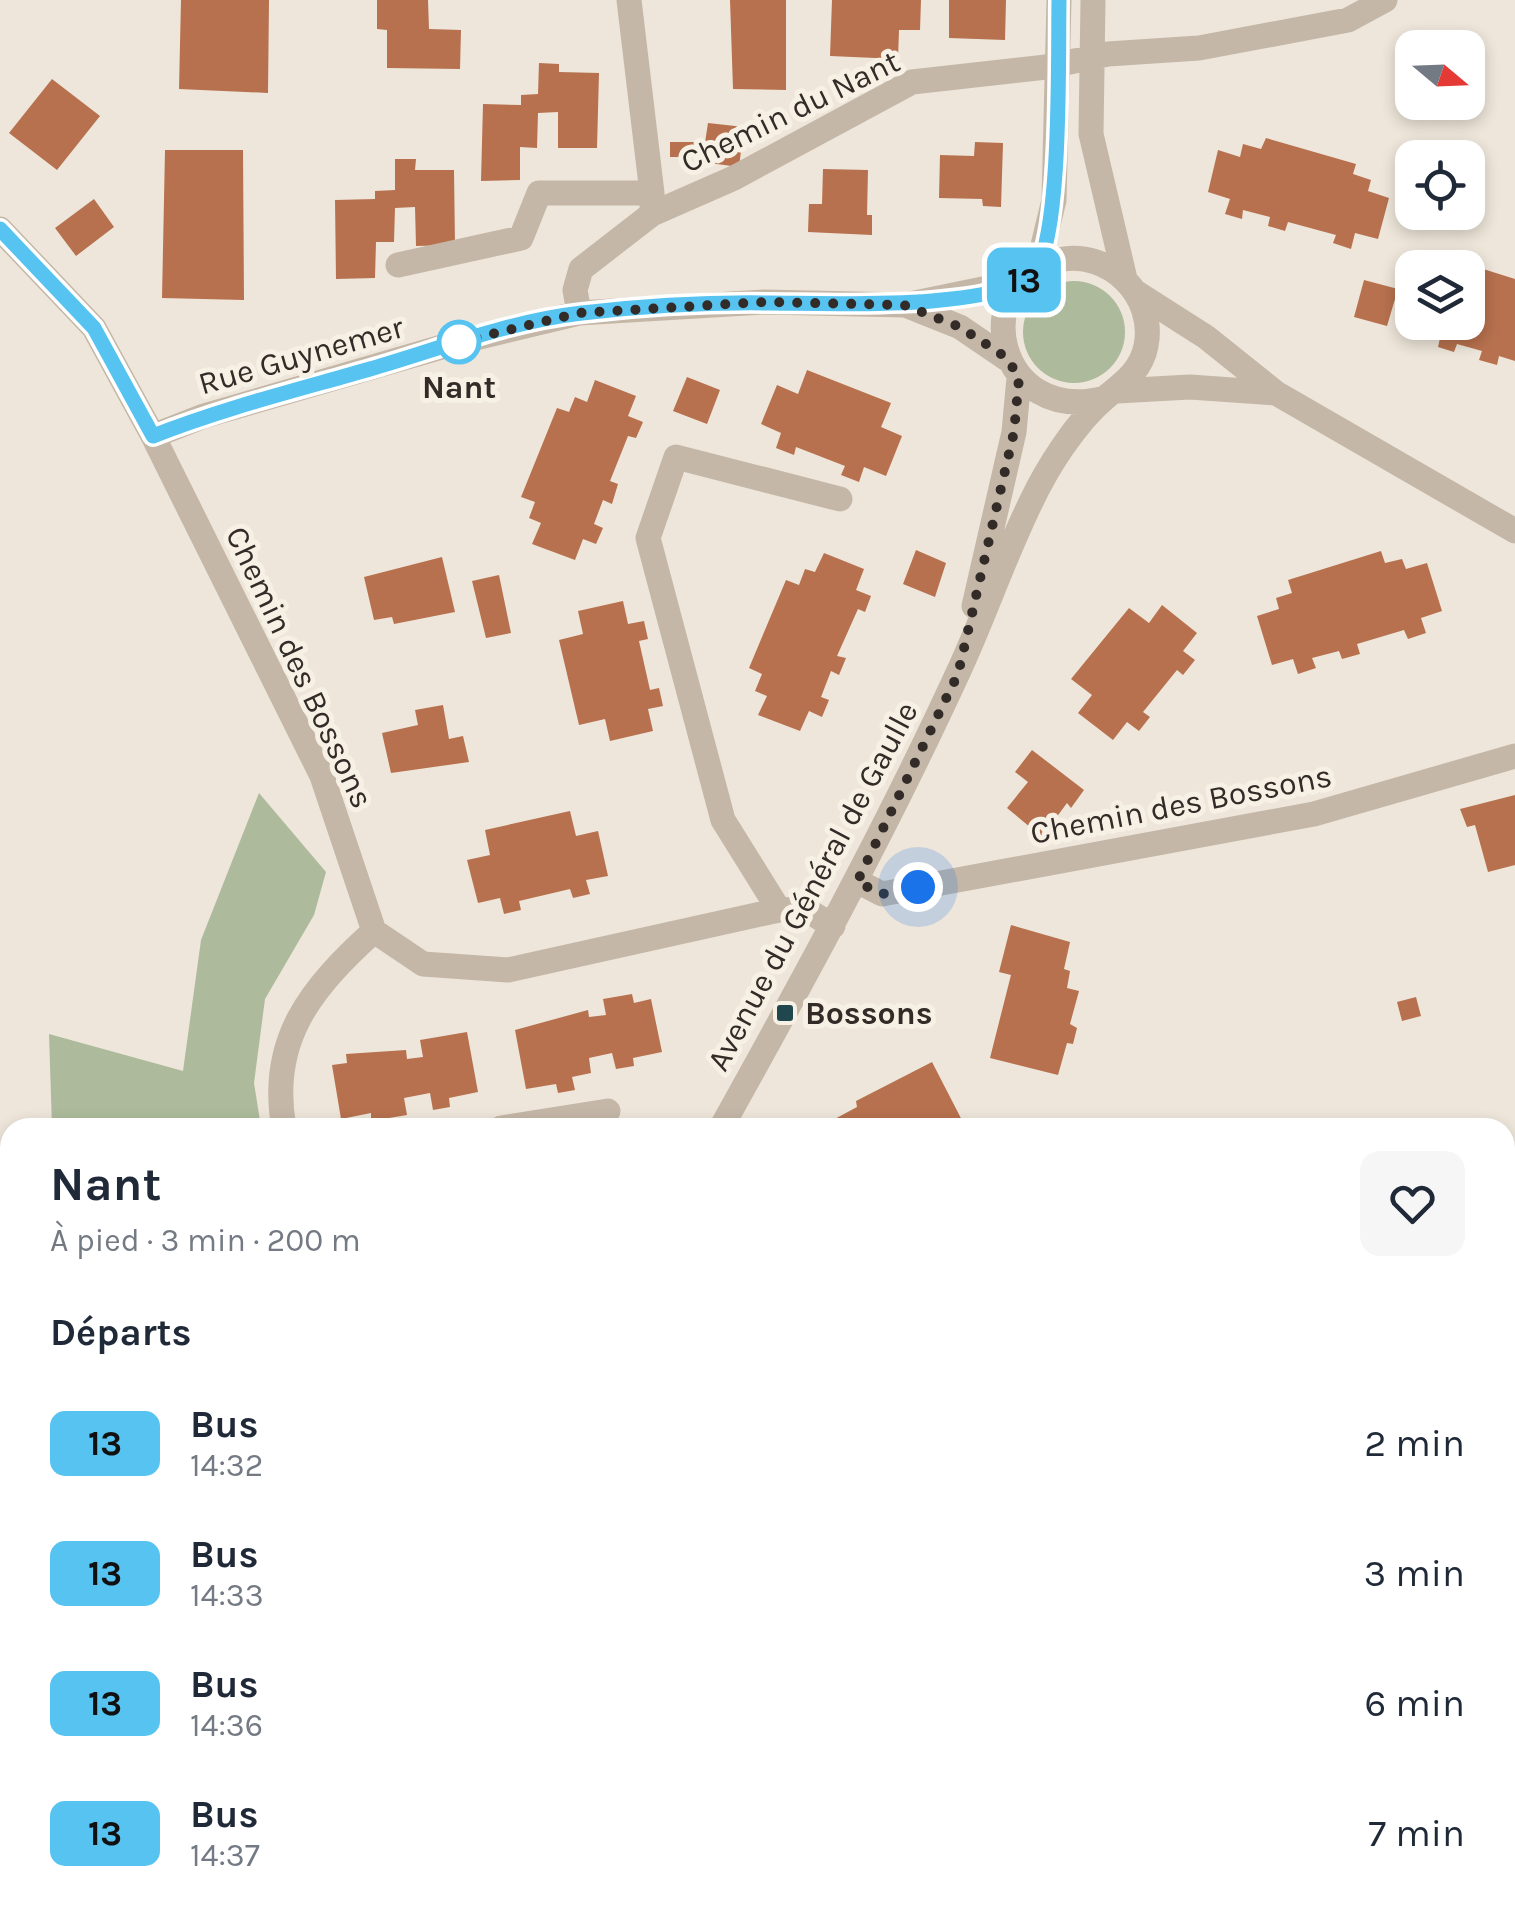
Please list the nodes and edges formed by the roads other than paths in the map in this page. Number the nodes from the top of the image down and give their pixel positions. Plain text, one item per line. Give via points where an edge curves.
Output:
1 (628, 0) edge
2 (1059, 0) edge
3 (1093, 0) edge
4 (1385, 0) edge
5 (1093, 57) junction
6 (1057, 65) junction
7 (652, 204) junction
8 (0, 229) edge
9 (398, 265) dead end
10 (1030, 275) junction
11 (1131, 286) junction
12 (904, 305) junction
13 (579, 313) junction
14 (1013, 368) junction
15 (1276, 393) junction
16 (1111, 394) junction
17 (153, 436) junction
18 (840, 499) dead end
19 (1515, 531) edge
20 (958, 674) junction
21 (1515, 756) edge
22 (857, 882) junction
23 (779, 910) junction
24 (833, 926) junction
25 (374, 931) junction
26 (608, 1111) dead end
27 (282, 1118) edge
28 (564, 1118) edge
29 (727, 1118) edge

1 - 7 street
2 - 6 street
3 - 5 street
4 - 5 street, Chemin du Nant via 1348,20 1200,48
5 - 6 street, Chemin du Nant
5 - 11 street via 1091,134
6 - 7 street, Chemin du Nant via 912,82 734,178
6 - 10 street via 1054,200
7 - 9 street via 539,193 521,238
7 - 13 street, Chemin du Nant via 581,270 575,290
8 - 17 street via 94,328
10 - 11 street via 1058,260 1083,258 1106,265
10 - 12 street, Rue Guynemer
10 - 14 street via 1008,303 1002,329
11 - 15 street
11 - 16 street via 1146,318 1146,346 1136,372
12 - 13 street, Rue Guynemer via 764,302
12 - 14 street, Rue Guynemer via 960,327
13 - 17 street, Rue Guynemer via 459,342
14 - 16 street via 1037,394 1058,402 1082,404
14 - 20 street, Avenue du Général de Gaulle via 1002,490
15 - 16 street via 1190,387
15 - 19 street
16 - 20 street, Avenue du Général de Gaulle via 1031,500
17 - 25 street, Chemin des Bossons via 322,776
18 - 23 street via 676,457 648,538 723,820
20 - 22 street, Avenue du Général de Gaulle
21 - 22 street, Chemin des Bossons via 1314,814 882,894
22 - 24 street, Avenue du Général de Gaulle
23 - 24 street via 806,909
23 - 25 street via 508,970 423,964
24 - 29 street, Avenue du Général de Gaulle
25 - 27 street via 286,1038 278,1091
26 - 28 street

